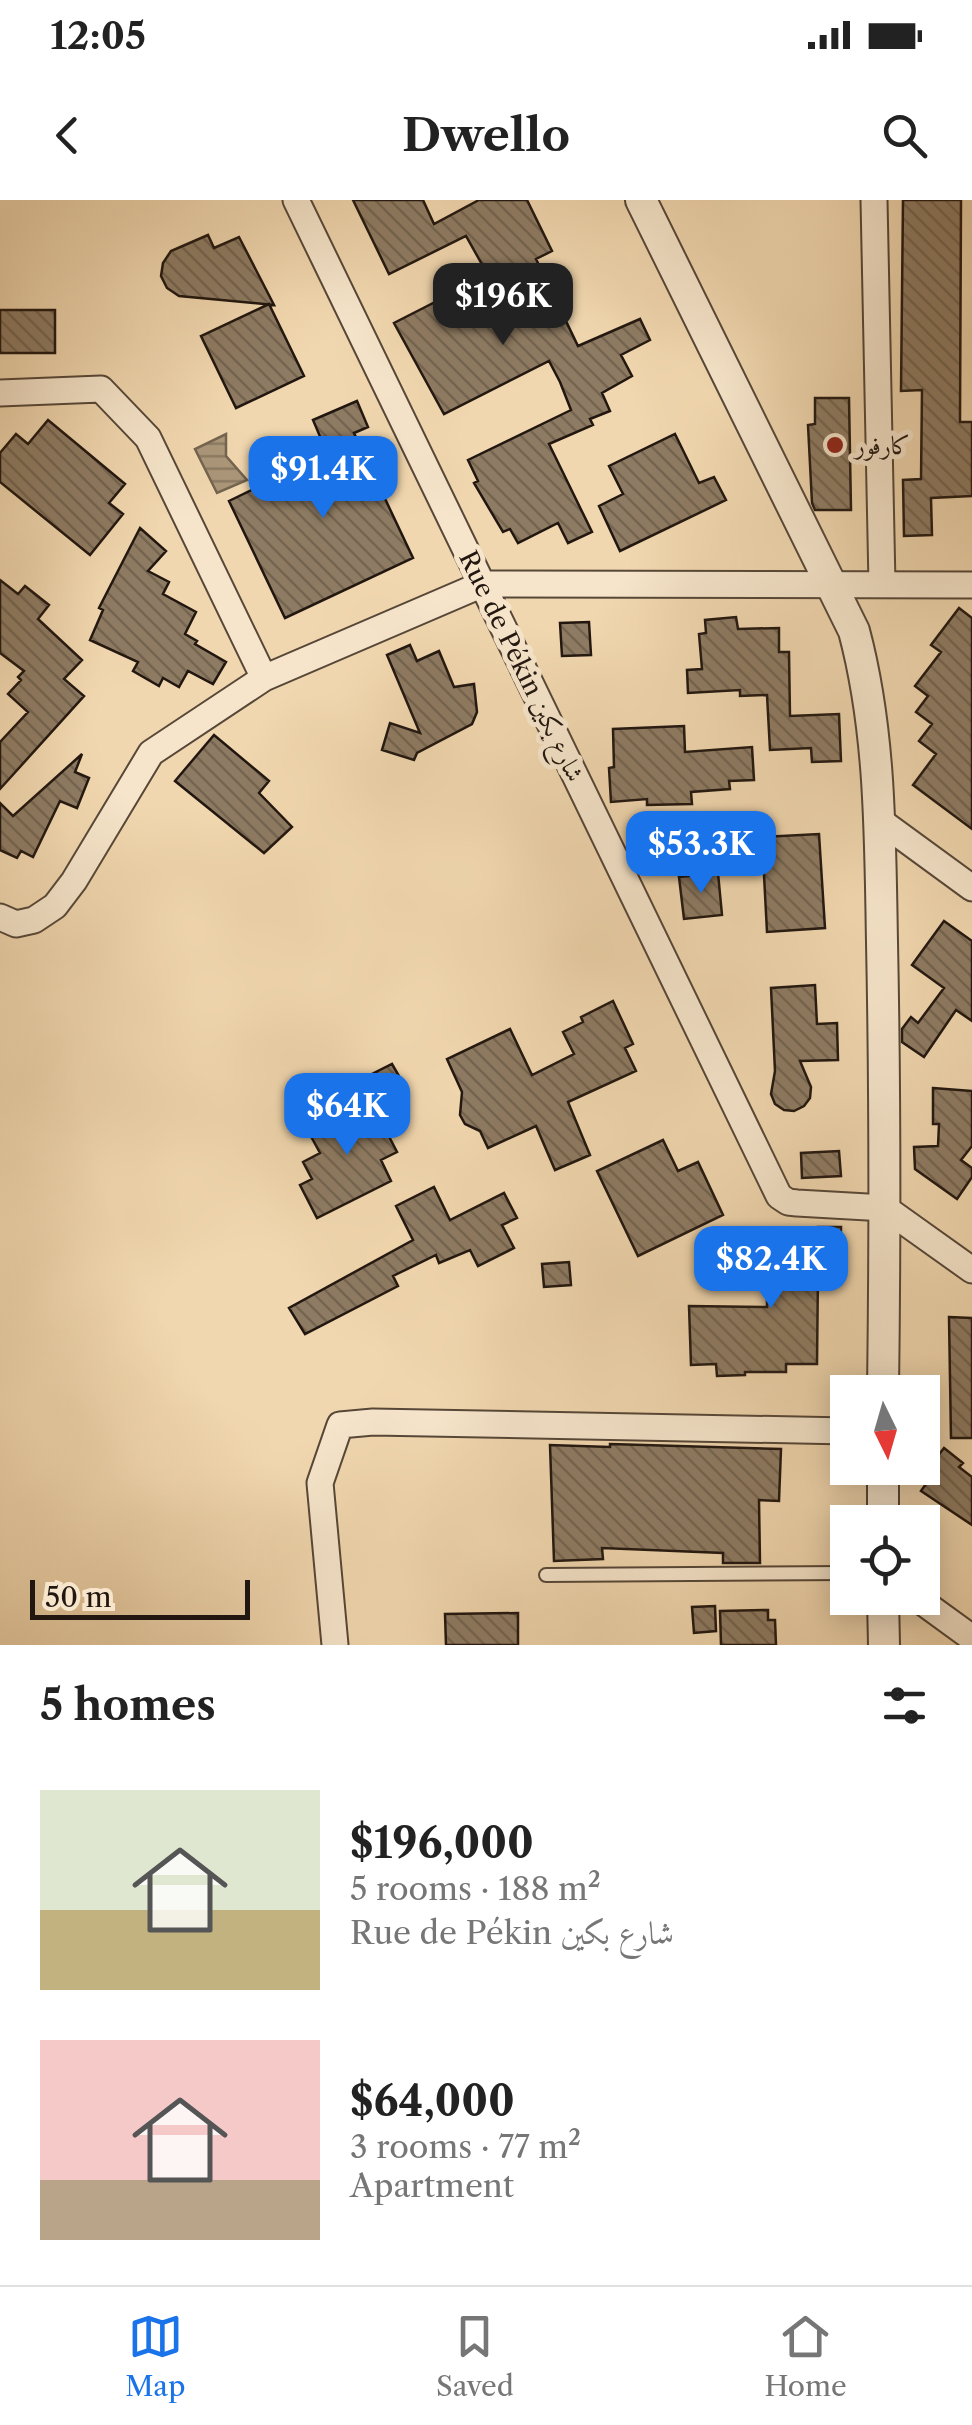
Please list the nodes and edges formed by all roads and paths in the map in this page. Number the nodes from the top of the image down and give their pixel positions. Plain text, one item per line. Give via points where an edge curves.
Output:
1 (296, 200) edge
2 (641, 200) edge
3 (874, 200) edge
4 (0, 392) edge
5 (483, 584) junction
6 (882, 584) junction
7 (972, 584) edge
8 (832, 586) junction
9 (264, 678) junction
10 (879, 820) junction
11 (972, 888) edge
12 (0, 917) edge
13 (886, 1208) junction
14 (972, 1270) edge
15 (883, 1375) edge
16 (830, 1432) edge
17 (830, 1573) edge
18 (546, 1575) dead end
19 (883, 1615) edge
20 (940, 1615) edge
21 (972, 1638) edge
22 (336, 1645) edge
23 (884, 1645) edge

1 - 5 street, Rue de Pékin شارع بكين
2 - 8 street
3 - 6 street
4 - 9 street via 101,389 132,420 148,438
5 - 8 street
5 - 9 street
5 - 13 street, Rue de Pékin شارع بكين via 780,1196 788,1202
6 - 7 street
6 - 8 street
8 - 10 street via 866,675
9 - 12 street via 152,754 54,906 16,924
10 - 11 street
10 - 13 street
13 - 14 street
13 - 15 street
16 - 22 street via 340,1425 320,1483
17 - 18 lane
19 - 23 street
20 - 21 street

